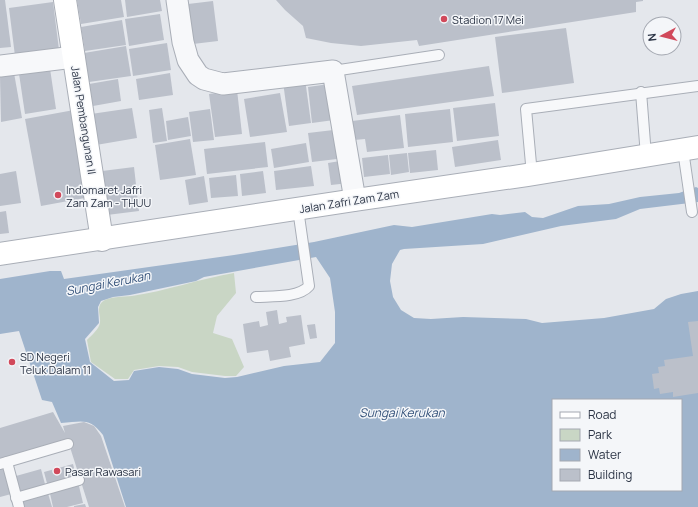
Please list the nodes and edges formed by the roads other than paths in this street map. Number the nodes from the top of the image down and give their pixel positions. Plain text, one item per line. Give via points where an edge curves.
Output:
1 (65, 0) edge
2 (177, 0) edge
3 (439, 55) dead end
4 (74, 57) junction
5 (0, 66) edge
6 (333, 71) junction
7 (698, 86) edge
8 (641, 92) junction
9 (690, 148) edge
10 (646, 156) junction
11 (532, 174) junction
12 (356, 200) junction
13 (298, 209) junction
14 (692, 212) dead end
15 (102, 240) junction
16 (0, 254) edge
17 (256, 297) dead end
18 (68, 444) dead end
19 (4, 463) edge
20 (79, 480) dead end
21 (17, 502) edge

1 - 4 main road, Jalan Pembangunan II
2 - 6 street via 182,42 188,60 198,75 204,78 223,84
3 - 6 lane
4 - 5 street
4 - 15 main road, Jalan Pembangunan II
6 - 12 street
7 - 8 lane
8 - 10 lane
8 - 11 lane via 526,109
9 - 10 main road, Jalan Zafri Zam Zam
9 - 14 lane via 688,183
10 - 11 main road, Jalan Zafri Zam Zam
11 - 12 main road, Jalan Zafri Zam Zam
12 - 13 main road, Jalan Zafri Zam Zam
13 - 15 main road, Jalan Zafri Zam Zam
13 - 17 lane via 309,286 300,293
15 - 16 main road, Jalan Zafri Zam Zam
18 - 19 lane
19 - 21 lane
20 - 21 lane

